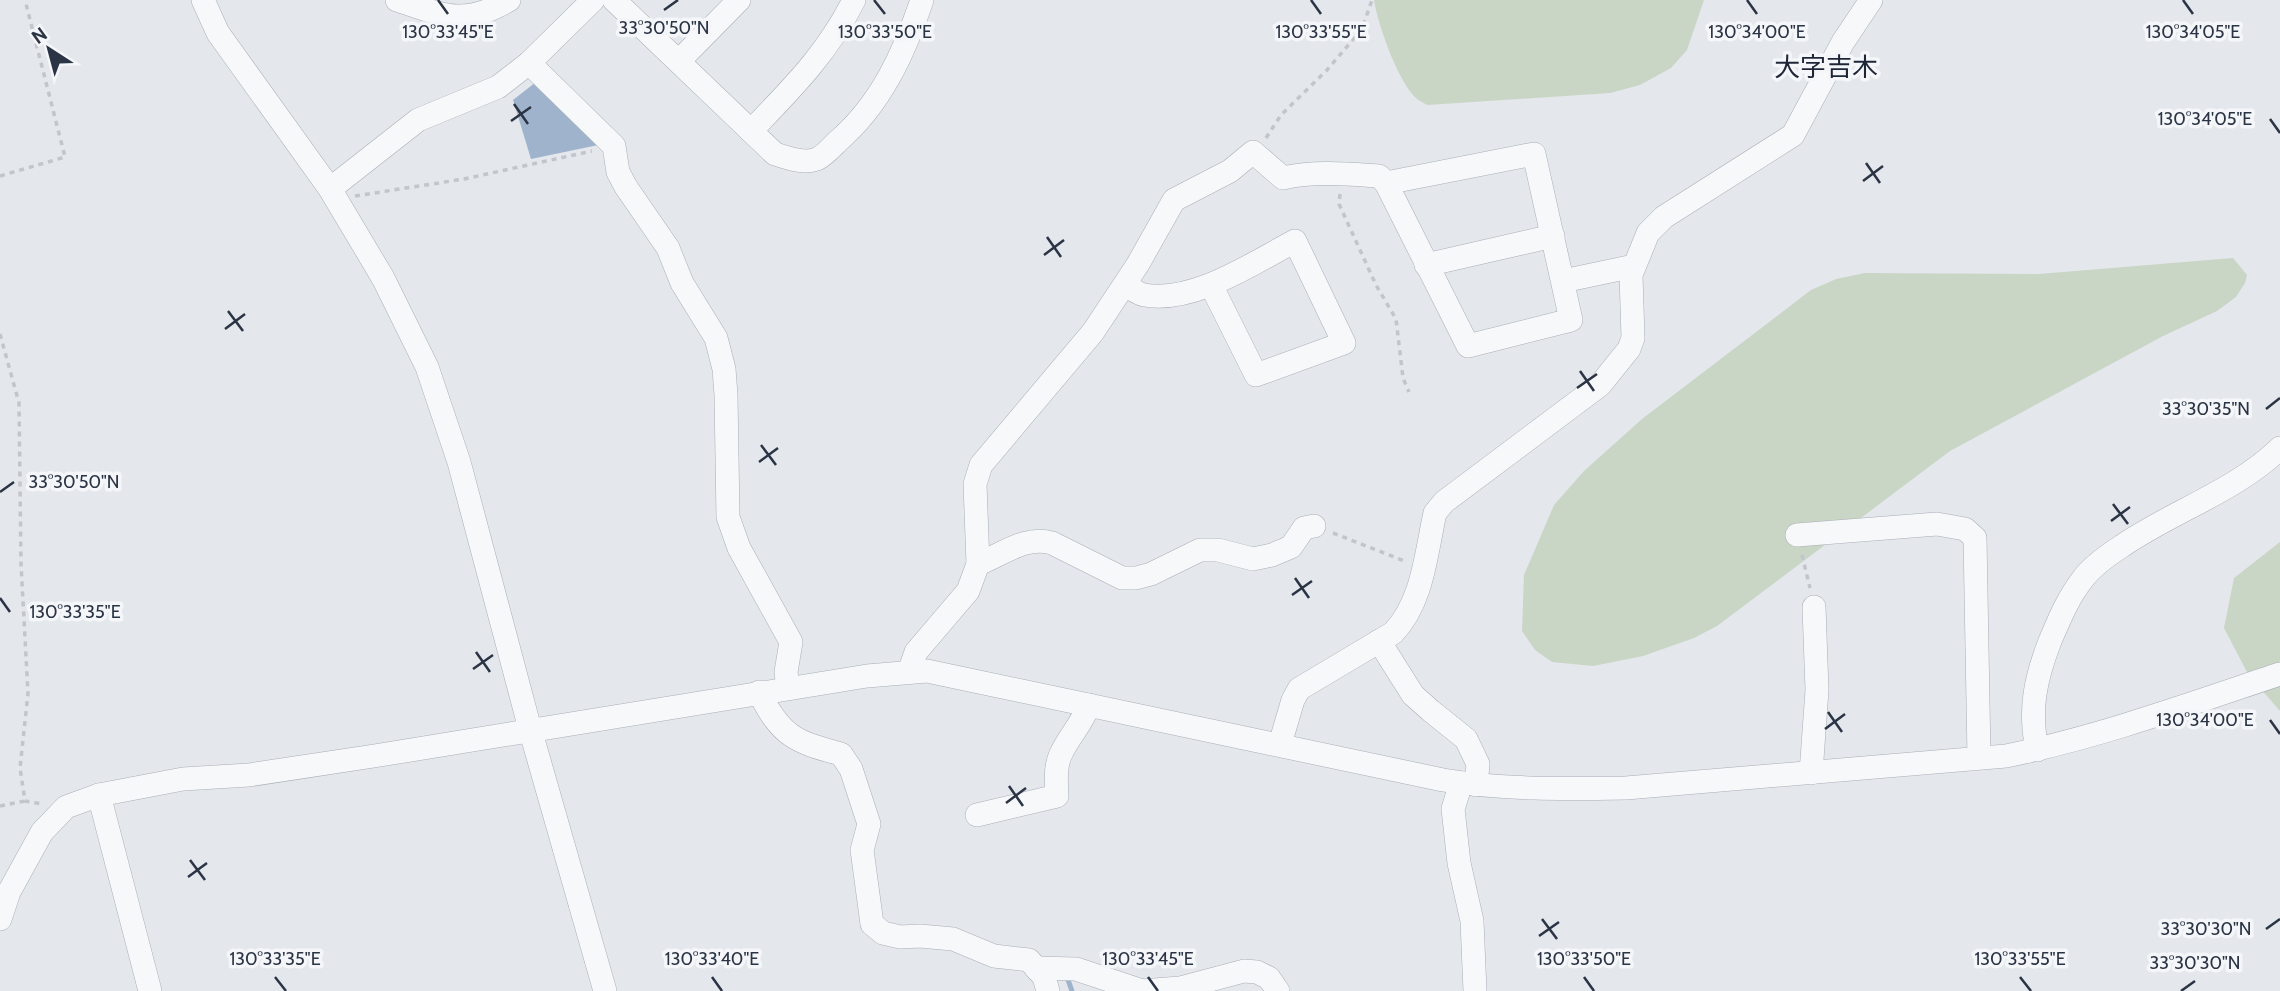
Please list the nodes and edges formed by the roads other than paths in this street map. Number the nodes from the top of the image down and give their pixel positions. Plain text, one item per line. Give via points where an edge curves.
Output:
1 (203, 0) edge
2 (397, 0) edge
3 (509, 0) edge
4 (593, 0) edge
5 (614, 0) edge
6 (739, 0) edge
7 (854, 0) edge
8 (922, 0) edge
9 (1871, 0) edge
10 (679, 61) junction
11 (529, 63) junction
12 (751, 131) junction
13 (1385, 184) junction
14 (333, 194) junction
15 (1553, 236) junction
16 (1426, 265) junction
17 (1634, 266) junction
18 (1563, 281) junction
19 (1125, 285) junction
20 (1211, 285) junction
21 (2280, 448) edge
22 (1314, 526) road end
23 (1797, 535) road end
24 (978, 564) junction
25 (1814, 607) road end
26 (1379, 641) junction
27 (909, 672) junction
28 (2280, 674) edge
29 (788, 688) junction
30 (759, 692) junction
31 (1089, 705) junction
32 (530, 729) junction
33 (1280, 744) junction
34 (2037, 750) junction
35 (1979, 757) junction
36 (1811, 773) junction
37 (1468, 784) junction
38 (99, 795) junction
39 (977, 815) dead end
40 (0, 919) edge
41 (1036, 968) junction
42 (150, 991) edge
43 (605, 991) edge
44 (1048, 991) edge
45 (1278, 991) edge
46 (1475, 991) edge

1 - 14 street via 218,33
2 - 3 street via 442,15 468,17
4 - 11 street
5 - 10 street
6 - 10 street
7 - 12 street via 810,70
8 - 12 street via 899,59 875,101 818,158 800,161 775,155
9 - 17 street via 1793,135 1664,217 1648,233
10 - 12 street
11 - 14 street via 498,87 418,120
11 - 29 street via 614,146 625,187 668,248 682,284 716,338 726,395 728,517 739,548 792,642
13 - 15 street via 1534,154
13 - 16 street
13 - 19 street via 1379,176 1303,174 1283,178 1253,152 1230,171 1174,200
14 - 32 street via 383,278 427,368 458,462
15 - 16 street
15 - 18 street
16 - 18 street via 1468,346 1571,320
17 - 18 street
17 - 26 street via 1629,349 1600,385 1444,502 1435,513 1416,599 1403,623
19 - 20 street via 1143,295 1178,294
19 - 24 street via 1093,332 981,465 975,484
20 - 20 street via 1295,241 1344,344 1256,375
21 - 34 street via 2262,466 2136,536 2082,579 2061,614 2033,697
22 - 24 street via 1304,528 1291,547 1272,555 1253,559 1200,550 1136,579 1122,578 1041,540
23 - 35 street via 1937,524 1965,529 1975,538
24 - 27 street via 968,590 916,652
25 - 36 street via 1817,690
26 - 33 street via 1299,689
26 - 37 street via 1413,695 1466,739 1478,764
27 - 29 street
27 - 31 street via 927,671
28 - 34 street
29 - 30 street
30 - 32 street
30 - 41 street via 784,732 803,744 841,754 851,769 869,824 862,850 872,924 883,933 900,937 953,939 994,956 1029,960
31 - 33 street
31 - 39 street via 1060,755 1057,796
32 - 38 street
32 - 43 street
33 - 37 street
34 - 35 street
35 - 36 street
36 - 37 street via 1626,788
37 - 46 street via 1453,808 1472,921
38 - 40 street via 66,807 42,832 9,892
38 - 42 street
41 - 44 street
41 - 45 street via 1076,970 1142,990 1180,988 1244,971 1258,972

